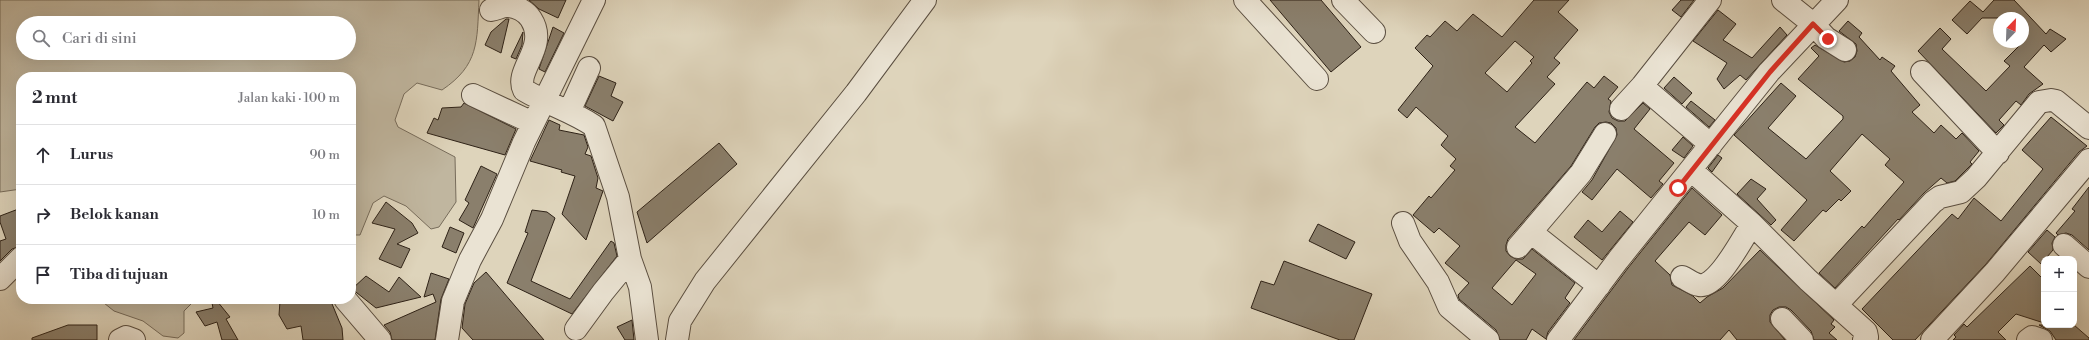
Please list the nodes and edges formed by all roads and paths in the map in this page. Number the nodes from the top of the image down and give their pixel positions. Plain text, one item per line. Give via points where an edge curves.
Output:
1 (594, 0) edge
2 (925, 0) edge
3 (1245, 0) edge
4 (1343, 0) edge
5 (1710, 0) edge
6 (1783, 0) edge
7 (1837, 0) edge
8 (491, 10) dead end
9 (1813, 24) junction
10 (1374, 32) dead end
11 (1845, 50) dead end
12 (590, 68) dead end
13 (1922, 72) dead end
14 (1317, 79) dead end
15 (1642, 86) junction
16 (473, 95) dead end
17 (544, 102) junction
18 (1621, 109) dead end
19 (569, 112) junction
20 (533, 123) junction
21 (2089, 128) edge
22 (1605, 134) dead end
23 (1711, 145) junction
24 (1998, 153) junction
25 (2089, 160) edge
26 (1691, 170) junction
27 (1402, 223) dead end
28 (1752, 224) junction
29 (2064, 246) dead end
30 (630, 259) junction
31 (16, 263) edge
32 (2089, 267) edge
33 (1682, 277) dead end
34 (0, 279) edge
35 (1599, 286) junction
36 (349, 304) edge
37 (1837, 304) junction
38 (1782, 319) dead end
39 (576, 329) dead end
40 (120, 340) edge
41 (134, 340) edge
42 (380, 340) edge
43 (447, 340) edge
44 (647, 340) edge
45 (676, 340) edge
46 (1488, 340) edge
47 (1558, 340) edge
48 (1802, 340) edge
49 (1864, 340) edge
50 (1932, 340) edge
51 (2028, 340) edge
52 (2041, 340) edge

1 - 17 street
2 - 45 street via 856,93 704,281 680,321
3 - 14 street
4 - 10 street
5 - 15 street
6 - 9 street
7 - 9 street
8 - 17 street via 506,6 519,8 528,14 537,32 536,43 522,85 524,90
9 - 11 street via 1826,38
9 - 23 street
12 - 19 street
13 - 24 street
15 - 18 street
15 - 23 street
16 - 20 street
17 - 19 street
17 - 20 street
19 - 30 street via 594,126 618,197
20 - 43 street via 453,301
21 - 24 street via 2056,101 2045,100 2035,105
22 - 35 street via 1581,173 1527,232
23 - 26 street
24 - 37 street via 1961,192 1940,197 1933,202
25 - 50 street via 1995,272
26 - 28 street
26 - 35 street
27 - 46 street via 1410,241 1438,282 1449,307
28 - 33 street via 1716,278 1699,285
28 - 37 street via 1808,280
29 - 32 street
30 - 39 street
30 - 44 street via 640,287
31 - 34 street
35 - 47 street
36 - 42 street
37 - 49 street via 1866,332 1867,337
38 - 48 street
40 - 41 street via 126,337
51 - 52 street

